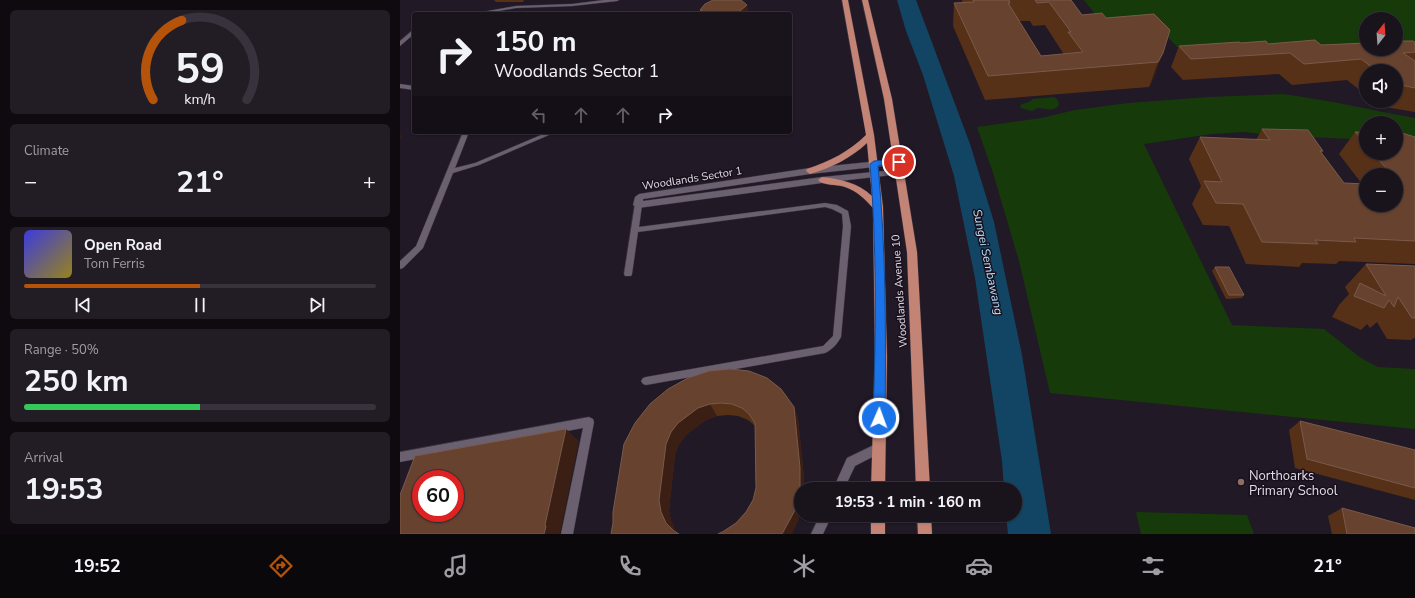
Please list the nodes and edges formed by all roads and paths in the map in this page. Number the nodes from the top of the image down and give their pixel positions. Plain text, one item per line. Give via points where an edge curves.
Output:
1 (617, 0) edge
2 (845, 0) edge
3 (865, 0) edge
4 (485, 12) edge
5 (412, 33) edge
6 (400, 44) edge
7 (400, 86) edge
8 (412, 88) edge
9 (465, 134) edge
10 (548, 134) edge
11 (870, 134) junction
12 (874, 164) junction
13 (900, 166) junction
14 (810, 171) junction
15 (450, 172) junction
16 (875, 173) junction
17 (822, 180) junction
18 (638, 205) junction
19 (878, 207) junction
20 (634, 230) junction
21 (400, 266) edge
22 (628, 274) dead end
23 (646, 381) dead end
24 (878, 448) junction
25 (400, 457) edge
26 (841, 482) edge
27 (878, 482) edge
28 (923, 482) edge
29 (823, 522) edge
30 (878, 522) edge
31 (924, 522) edge
32 (567, 534) edge
33 (817, 534) edge
34 (878, 534) edge
35 (924, 534) edge

1 - 4 lane via 516,7
2 - 11 main road, Woodlands Avenue 10
3 - 13 main road, Woodlands Avenue 10 via 887,91
5 - 6 lane
7 - 8 lane
9 - 15 lane
10 - 15 lane via 477,164
11 - 12 main road, Woodlands Avenue 10
11 - 14 main road via 850,154
12 - 13 street, Woodlands Sector 1
12 - 14 street, Woodlands Sector 1
12 - 16 main road, Woodlands Avenue 10
13 - 16 street, Woodlands Sector 1
13 - 28 main road, Woodlands Avenue 10 via 912,252
14 - 18 street, Woodlands Sector 1 via 639,197
15 - 21 lane via 421,244
16 - 17 street, Woodlands Sector 1
16 - 19 main road, Woodlands Avenue 10
17 - 18 street, Woodlands Sector 1
17 - 19 main road via 839,181 855,187 864,192
18 - 20 lane
19 - 24 main road, Woodlands Avenue 10 via 881,357
20 - 22 lane
20 - 23 lane via 824,205 845,213 847,226 837,337 825,349
24 - 26 lane via 851,462
24 - 27 main road, Woodlands Avenue 10
25 - 32 lane via 589,422
29 - 33 lane
30 - 34 main road
31 - 35 main road

